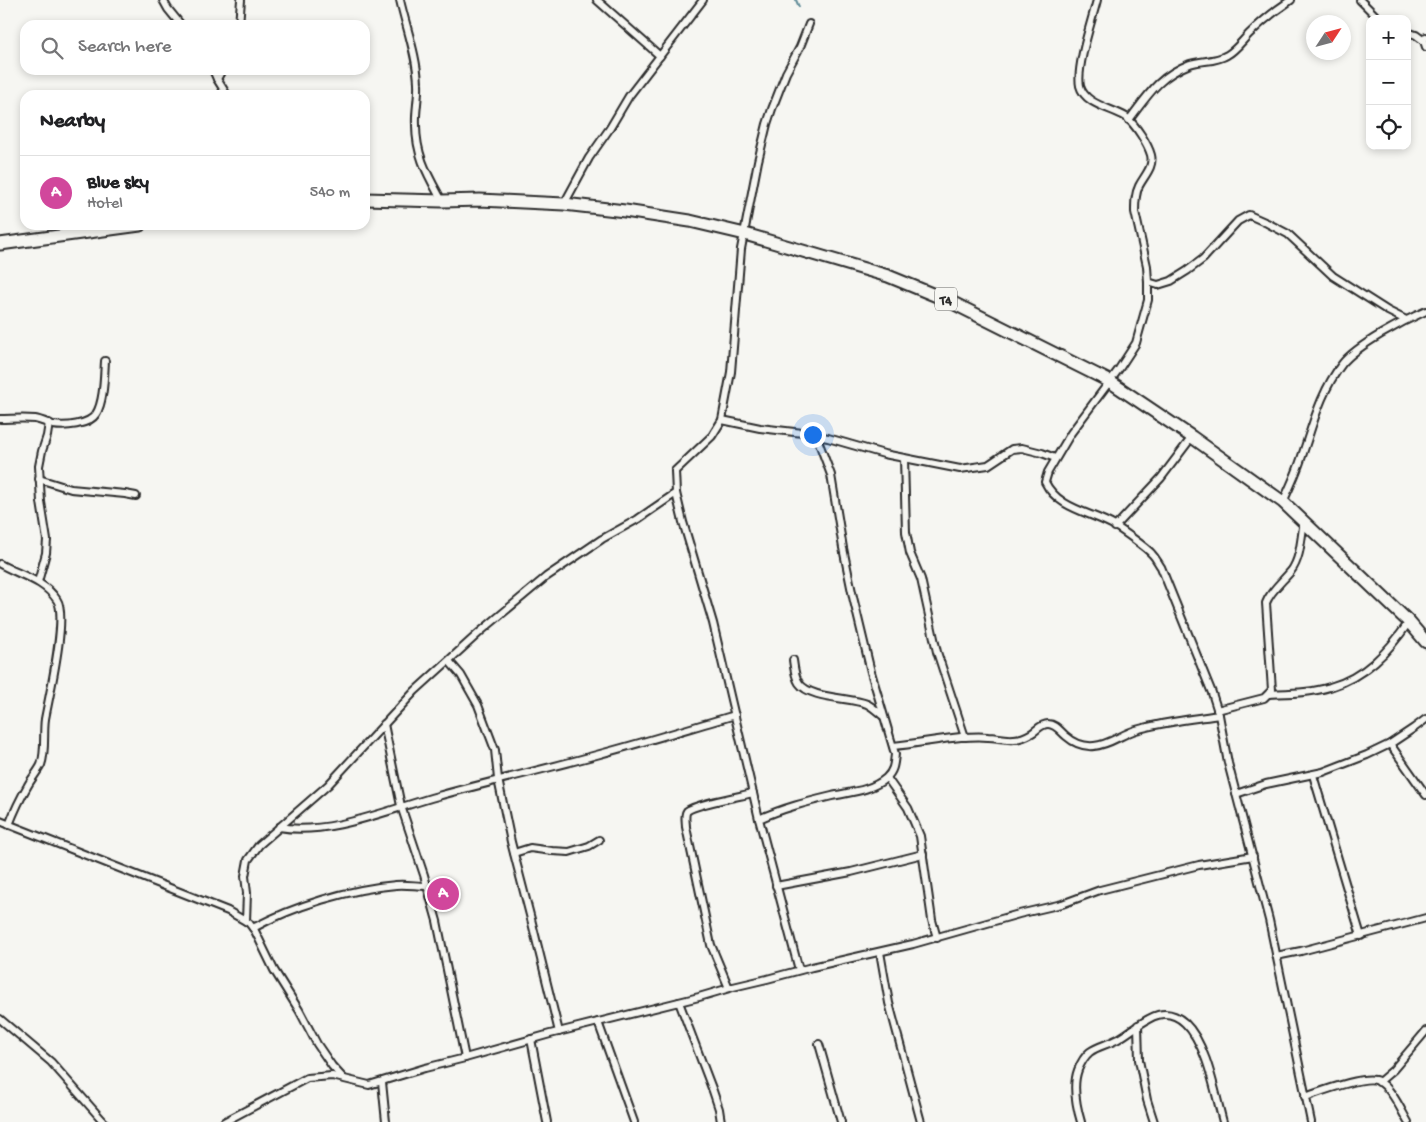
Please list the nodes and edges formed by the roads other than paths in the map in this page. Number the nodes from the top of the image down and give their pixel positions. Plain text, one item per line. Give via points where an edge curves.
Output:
1 (163, 0) edge
2 (241, 0) edge
3 (400, 0) edge
4 (597, 0) edge
5 (703, 0) edge
6 (1097, 0) edge
7 (1291, 0) edge
8 (1360, 0) edge
9 (1375, 15) edge
10 (178, 20) edge
11 (239, 20) edge
12 (809, 24) dead end
13 (1411, 34) edge
14 (1425, 42) edge
15 (660, 56) junction
16 (215, 75) edge
17 (219, 75) edge
18 (217, 79) junction
19 (224, 90) edge
20 (1129, 120) junction
21 (370, 199) edge
22 (442, 201) junction
23 (564, 204) junction
24 (103, 230) edge
25 (745, 234) junction
26 (0, 244) edge
27 (1148, 282) junction
28 (1426, 311) edge
29 (1406, 320) junction
30 (105, 361) dead end
31 (1109, 381) junction
32 (0, 419) edge
33 (722, 420) junction
34 (49, 423) junction
35 (816, 435) junction
36 (1192, 437) junction
37 (904, 458) junction
38 (1055, 458) junction
39 (39, 479) junction
40 (676, 493) junction
41 (136, 496) dead end
42 (1283, 502) junction
43 (1304, 521) junction
44 (1115, 527) junction
45 (0, 564) edge
46 (38, 582) junction
47 (1409, 622) junction
48 (1426, 642) edge
49 (793, 660) dead end
50 (449, 661) junction
51 (1269, 694) junction
52 (1218, 712) junction
53 (735, 715) junction
54 (883, 716) junction
55 (1426, 719) edge
56 (384, 724) junction
57 (965, 737) junction
58 (1390, 744) junction
59 (893, 746) junction
60 (1313, 775) junction
61 (887, 778) junction
62 (498, 780) junction
63 (754, 793) junction
64 (1236, 794) junction
65 (1426, 794) edge
66 (401, 806) junction
67 (759, 819) junction
68 (0, 821) edge
69 (9, 825) junction
70 (279, 827) junction
71 (599, 840) dead end
72 (514, 853) junction
73 (923, 854) junction
74 (1253, 856) junction
75 (426, 886) junction
76 (776, 886) junction
77 (1426, 918) edge
78 (246, 921) junction
79 (253, 928) junction
80 (1361, 936) junction
81 (937, 938) junction
82 (880, 952) junction
83 (1276, 956) junction
84 (799, 970) junction
85 (729, 988) junction
86 (679, 1002) junction
87 (0, 1019) edge
88 (598, 1022) junction
89 (1138, 1025) junction
90 (1426, 1031) edge
91 (558, 1032) junction
92 (531, 1039) junction
93 (818, 1044) dead end
94 (465, 1058) junction
95 (344, 1079) junction
96 (382, 1082) junction
97 (1379, 1082) junction
98 (1305, 1097) junction
99 (104, 1122) edge
100 (224, 1122) edge
101 (386, 1122) edge
102 (547, 1122) edge
103 (634, 1122) edge
104 (721, 1122) edge
105 (841, 1122) edge
106 (921, 1122) edge
107 (1080, 1122) edge
108 (1154, 1122) edge
109 (1222, 1122) edge
110 (1311, 1122) edge
111 (1408, 1122) edge

1 - 10 street
2 - 11 street
3 - 22 street via 418,83 416,127 420,156
4 - 15 street
5 - 15 street
6 - 20 street via 1083,51 1081,87 1090,99
7 - 20 street via 1270,15 1234,51 1211,61 1193,63 1162,80
8 - 9 street
12 - 25 street via 767,124
13 - 14 street
15 - 23 street via 630,96
16 - 18 street
17 - 18 street
18 - 19 street
20 - 27 street via 1152,158 1135,204
21 - 22 highway, T4
22 - 23 highway, T4
23 - 25 highway, T4 via 690,221
24 - 26 highway
25 - 31 highway, T4 via 897,279 949,301
25 - 33 street via 739,266 731,372
27 - 29 street via 1158,285 1187,271 1203,259 1238,221 1249,215 1288,234 1333,276
27 - 31 street via 1148,300 1136,343
28 - 29 street
29 - 42 street via 1369,342 1343,363 1321,400
30 - 34 street via 101,400 94,417 65,425
31 - 36 highway, T4
31 - 38 street
32 - 34 street via 32,419
33 - 35 street
33 - 40 street via 712,436 675,471
34 - 39 street via 38,466
35 - 37 street
35 - 54 street via 831,476 853,596
36 - 42 highway, T4
36 - 44 street via 1161,478
37 - 38 street via 960,469 988,466 1012,449 1042,452
37 - 57 street via 906,532 910,553 921,579 937,652
38 - 44 street via 1045,482 1049,490 1069,506
39 - 41 street via 71,489
39 - 46 street via 47,540
40 - 50 street via 546,577
40 - 53 street
42 - 43 highway, T4
43 - 47 highway, T4
43 - 51 street via 1297,560 1266,603 1273,684
44 - 52 street via 1152,553 1161,567
45 - 46 street
46 - 69 street via 58,600 61,613 59,641 45,720 44,756
47 - 48 highway, T4
47 - 51 street via 1378,660 1358,675 1329,688
49 - 54 street via 800,684 809,691 868,705
50 - 56 street
50 - 62 street via 469,688 481,713 495,750
51 - 52 street
52 - 57 street via 1138,730 1093,746 1075,742 1052,724 1042,725 1032,733 1012,740
52 - 64 street
53 - 62 street
53 - 63 street
54 - 59 street
55 - 58 street
56 - 66 street
56 - 70 street via 328,784
57 - 59 street
58 - 60 street
58 - 65 street
59 - 61 street via 894,768
60 - 64 street via 1286,779
60 - 80 street
61 - 67 street via 863,790 778,810
61 - 73 street via 908,808 920,836
62 - 66 street
62 - 72 street
63 - 67 street
63 - 85 street via 697,806 685,816 711,944
64 - 74 street
66 - 70 street via 317,828 291,830
66 - 75 street
67 - 76 street
68 - 69 street
69 - 78 street via 228,911
70 - 78 street via 248,860
71 - 72 street via 569,852 530,848
72 - 91 street
73 - 76 street
73 - 81 street
74 - 81 street via 1199,865 1100,890 1062,904
74 - 83 street
75 - 79 street via 397,885 353,891 282,914
75 - 94 street via 437,921
76 - 84 street
77 - 80 street
78 - 79 street
79 - 95 street via 317,1044
80 - 83 street
81 - 82 street
82 - 84 street
82 - 106 street via 889,1003
83 - 98 street
84 - 85 street
85 - 86 street
86 - 88 street
86 - 104 street via 713,1091
87 - 99 street via 51,1062
88 - 91 street
88 - 103 street
89 - 107 street via 1118,1039 1090,1050 1085,1058 1078,1070 1074,1092
89 - 108 street via 1139,1060
89 - 109 street via 1157,1015 1169,1014 1184,1022 1193,1032 1202,1047
90 - 97 street
91 - 92 street
92 - 94 street
92 - 102 street
93 - 105 street
94 - 96 street
95 - 96 street via 370,1085
95 - 100 street via 332,1076 307,1078
96 - 101 street
97 - 98 street via 1365,1079
97 - 111 street via 1385,1086
98 - 110 street

